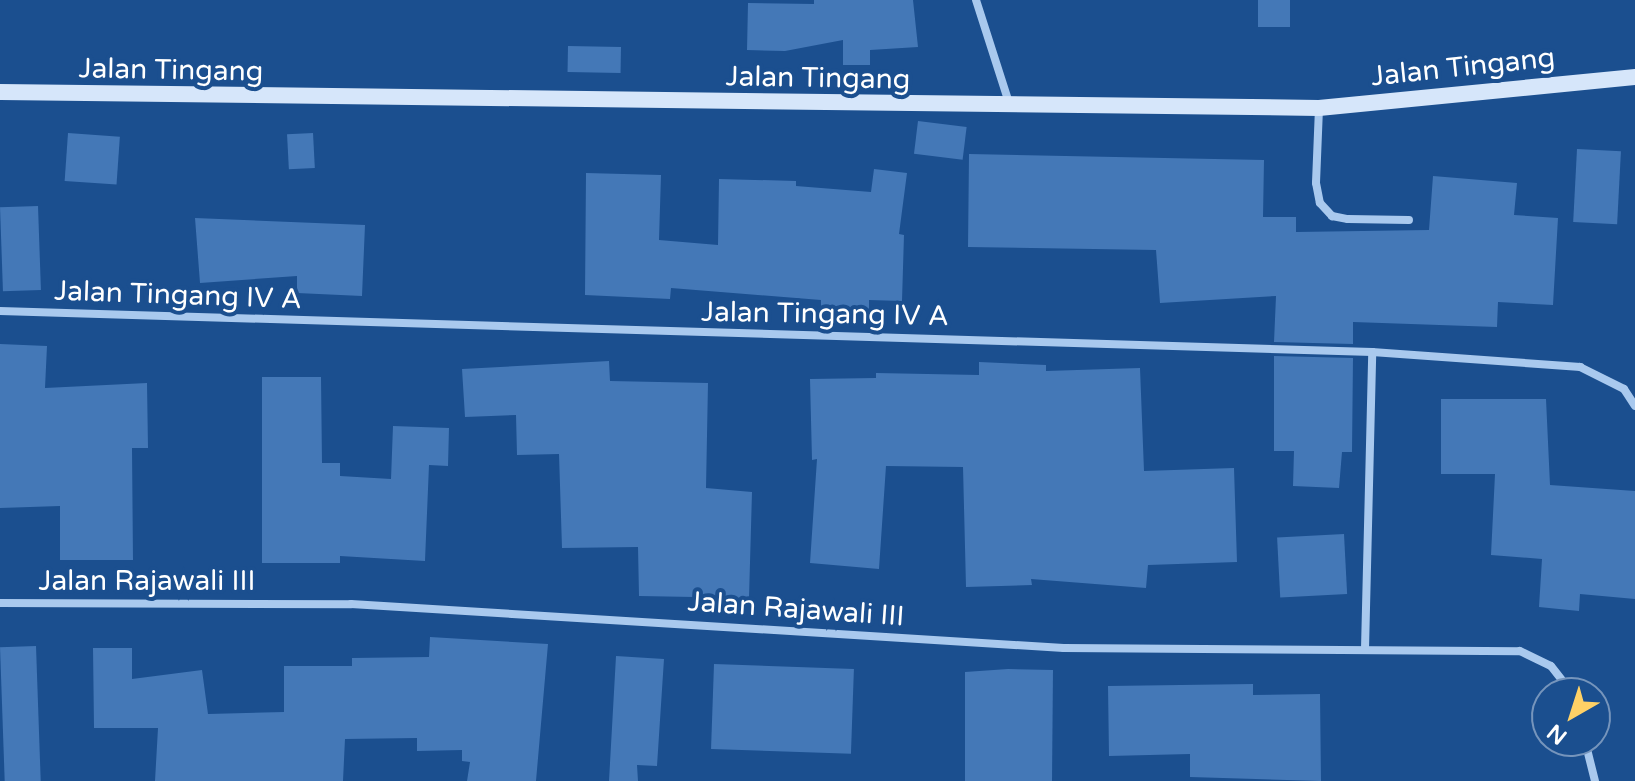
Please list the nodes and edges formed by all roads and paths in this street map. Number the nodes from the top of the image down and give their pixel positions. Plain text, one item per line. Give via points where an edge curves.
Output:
1 (976, 0) edge
2 (1635, 77) edge
3 (0, 92) edge
4 (1010, 106) junction
5 (1319, 108) junction
6 (1409, 220) dead end
7 (0, 311) edge
8 (1372, 352) junction
9 (1635, 406) edge
10 (0, 603) edge
11 (1365, 649) junction
12 (1560, 677) edge
13 (1589, 757) edge
14 (1595, 781) edge

1 - 4 street
2 - 5 main road, Jalan Tingang
3 - 4 main road, Jalan Tingang
4 - 5 main road, Jalan Tingang
5 - 6 street via 1320,203 1332,216
7 - 8 street, Jalan Tingang IV A
8 - 9 street, Jalan Tingang IV A via 1580,367 1624,389
8 - 11 street
10 - 11 street, Jalan Rajawali III via 351,604 1064,648
11 - 12 street, Jalan Rajawali III via 1520,651 1551,666
13 - 14 street

